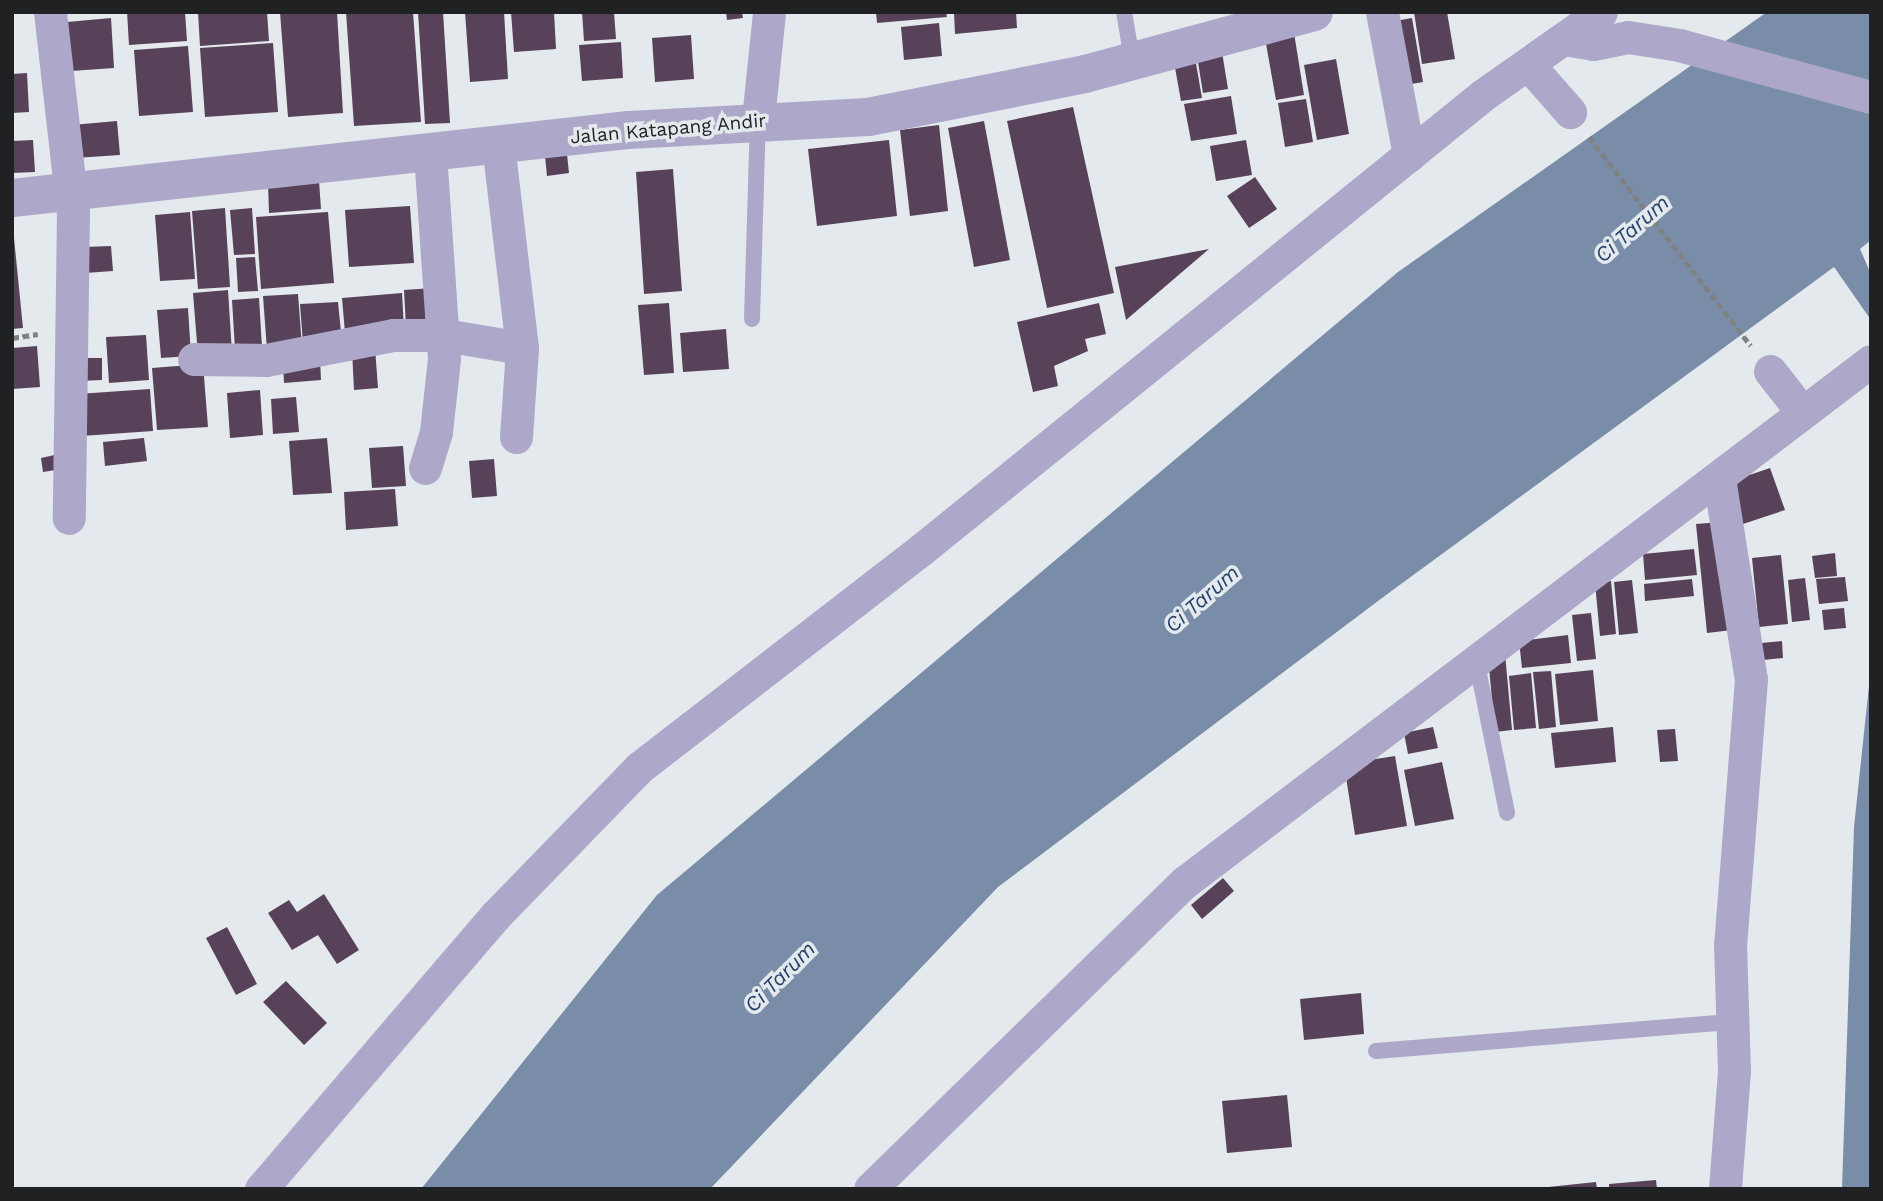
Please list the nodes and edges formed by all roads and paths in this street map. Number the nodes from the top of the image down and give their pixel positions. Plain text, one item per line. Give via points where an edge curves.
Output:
1 (50, 12) edge
2 (769, 12) edge
3 (1124, 12) edge
4 (1314, 12) edge
5 (1382, 12) edge
6 (1601, 12) edge
7 (1633, 25) edge
8 (1563, 39) junction
9 (1132, 59) junction
10 (1528, 64) junction
11 (1871, 97) edge
12 (1570, 113) joint
13 (766, 120) junction
14 (498, 145) junction
15 (430, 155) junction
16 (1409, 155) junction
17 (71, 192) junction
18 (12, 198) edge
19 (752, 319) dead end
20 (444, 335) junction
21 (522, 348) junction
22 (194, 359) dead end
23 (1871, 361) edge
24 (1770, 371) joint
25 (1802, 412) junction
26 (516, 437) dead end
27 (425, 468) dead end
28 (1719, 478) junction
29 (69, 518) dead end
30 (1475, 657) junction
31 (1507, 813) dead end
32 (1730, 1022) junction
33 (1376, 1051) dead end
34 (261, 1189) edge
35 (870, 1189) edge
36 (1725, 1189) edge

1 - 17 street
2 - 13 street
3 - 9 lane
4 - 9 street, Jalan Katapang Andir
5 - 16 street
6 - 8 street
7 - 8 street via 1593,44
7 - 11 street via 1679,45
8 - 10 street
9 - 13 street, Jalan Katapang Andir via 993,95 868,117
10 - 12 street
10 - 16 street
12 - 24 path
13 - 14 street, Jalan Katapang Andir
13 - 19 lane
14 - 15 street, Jalan Katapang Andir
14 - 21 street
15 - 17 street, Jalan Katapang Andir
15 - 20 street
16 - 34 street via 922,549 640,767 496,915
17 - 18 street, Jalan Katapang Andir
17 - 29 street
20 - 21 street
20 - 22 street via 393,335 266,360
20 - 27 street via 436,432
21 - 26 street
23 - 25 street
24 - 25 street
25 - 28 street
28 - 30 street
28 - 32 street via 1751,679 1730,944
30 - 31 lane
30 - 35 street via 1185,882
32 - 33 lane
32 - 36 street via 1734,1071

